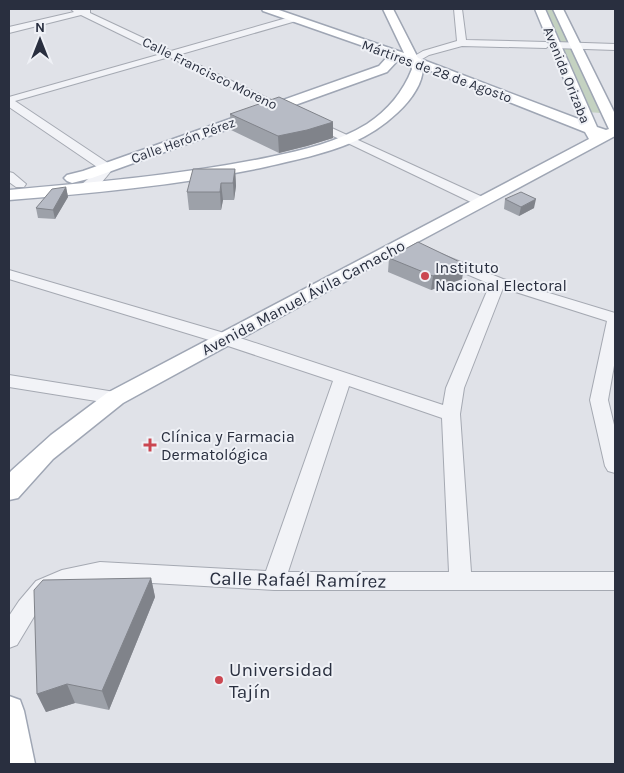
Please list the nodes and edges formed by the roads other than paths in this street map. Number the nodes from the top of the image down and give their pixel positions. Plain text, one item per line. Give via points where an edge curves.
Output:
1 (98, 9) edge
2 (267, 9) edge
3 (388, 9) edge
4 (458, 9) edge
5 (540, 9) edge
6 (558, 9) edge
7 (78, 11) edge
8 (293, 19) junction
9 (9, 30) edge
10 (388, 39) dead end
11 (462, 43) junction
12 (550, 45) junction
13 (577, 46) junction
14 (615, 47) edge
15 (169, 54) junction
16 (396, 54) junction
17 (414, 60) junction
18 (9, 101) edge
19 (278, 106) junction
20 (583, 113) junction
21 (607, 131) edge
22 (349, 138) junction
23 (107, 168) junction
24 (11, 185) edge
25 (86, 187) junction
26 (482, 202) junction
27 (406, 241) junction
28 (9, 274) edge
29 (498, 282) junction
30 (615, 318) edge
31 (225, 339) junction
32 (343, 378) junction
33 (9, 380) edge
34 (116, 398) junction
35 (451, 414) junction
36 (615, 466) edge
37 (9, 491) edge
38 (461, 580) junction
39 (274, 581) junction
40 (615, 581) edge
41 (9, 637) edge
42 (9, 711) edge
43 (19, 764) edge

1 - 7 street
2 - 8 main road, Mártires de 28 de Agosto
3 - 17 main road
4 - 11 street
5 - 12 main road, Avenida Orizaba
6 - 13 main road, Avenida Orizaba
7 - 9 street
7 - 15 street, Calle Francisco Moreno
8 - 15 street
8 - 16 main road, Mártires de 28 de Agosto
10 - 16 main road
11 - 12 street
11 - 17 street via 426,53
12 - 13 street
12 - 20 main road, Avenida Orizaba
13 - 14 street
13 - 21 main road, Avenida Orizaba
15 - 18 street
15 - 19 street, Calle Francisco Moreno
16 - 17 main road, Mártires de 28 de Agosto
16 - 19 main road, Calle Herón Pérez via 383,69
17 - 21 main road, Mártires de 28 de Agosto
17 - 22 main road via 418,69 414,83 397,107
18 - 23 street
19 - 22 street, Calle Francisco Moreno
19 - 23 main road, Calle Herón Pérez
20 - 21 main road, Avenida Orizaba
20 - 21 main road via 596,116
21 - 26 main road, Avenida Manuel Ávila Camacho
22 - 25 main road via 241,168
22 - 26 street, Calle Francisco Moreno
23 - 24 main road, Calle Herón Pérez via 67,179
23 - 25 street
24 - 25 main road
26 - 27 main road, Avenida Manuel Ávila Camacho
27 - 29 street
27 - 31 main road, Avenida Manuel Ávila Camacho
28 - 31 street
29 - 30 street
29 - 35 street via 455,388
30 - 36 street via 599,400
31 - 32 street
31 - 34 main road, Avenida Manuel Ávila Camacho
32 - 35 street
32 - 39 street
33 - 34 street
34 - 37 main road, Avenida Manuel Ávila Camacho via 35,463
35 - 38 street
38 - 39 street, Calle Rafaél Ramírez
38 - 40 street, Calle Rafaél Ramírez
39 - 41 street, Calle Rafaél Ramírez via 100,571 76,575 49,584 29,605
42 - 43 main road

